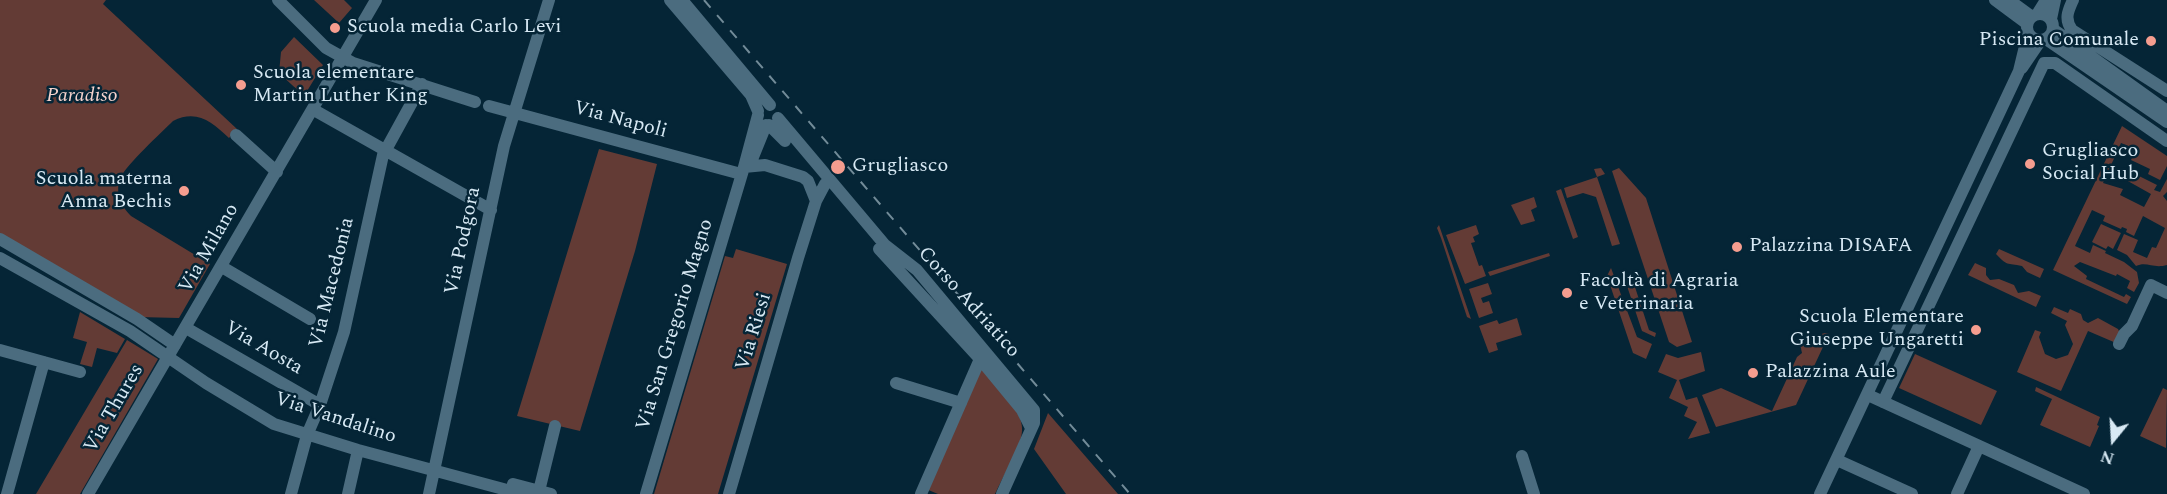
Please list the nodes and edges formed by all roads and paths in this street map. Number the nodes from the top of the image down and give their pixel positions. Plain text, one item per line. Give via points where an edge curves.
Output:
1 (278, 0) edge
2 (376, 0) edge
3 (549, 0) edge
4 (670, 0) edge
5 (682, 0) edge
6 (1995, 0) edge
7 (2009, 0) edge
8 (2046, 0) edge
9 (2055, 0) edge
10 (2073, 0) edge
11 (2031, 22) junction
12 (2048, 32) junction
13 (342, 57) junction
14 (2019, 71) junction
15 (2150, 80) junction
16 (422, 84) junction
17 (2126, 89) junction
18 (2167, 91) edge
19 (476, 102) dead end
20 (489, 106) dead end
21 (314, 110) junction
22 (2167, 111) edge
23 (513, 113) junction
24 (766, 119) junction
25 (2136, 119) junction
26 (2167, 122) edge
27 (236, 135) dead end
28 (2167, 141) edge
29 (385, 151) junction
30 (742, 170) junction
31 (278, 172) junction
32 (825, 184) junction
33 (816, 201) junction
34 (490, 210) junction
35 (1946, 226) junction
36 (1963, 234) junction
37 (4, 242) edge
38 (1934, 252) junction
39 (0, 258) edge
40 (1950, 261) junction
41 (222, 267) junction
42 (2167, 293) edge
43 (310, 319) dead end
44 (186, 328) junction
45 (2119, 344) dead end
46 (175, 345) junction
47 (0, 350) edge
48 (168, 357) junction
49 (980, 359) junction
50 (44, 362) junction
51 (80, 372) dead end
52 (897, 383) dead end
53 (1868, 395) junction
54 (1883, 402) junction
55 (961, 403) junction
56 (320, 405) junction
57 (555, 426) dead end
58 (1031, 428) junction
59 (307, 435) junction
60 (1978, 446) junction
61 (358, 450) junction
62 (1522, 456) dead end
63 (1837, 460) junction
64 (435, 469) junction
65 (509, 489) edge
66 (1892, 490) edge
67 (545, 492) edge
68 (7, 494) edge
69 (88, 494) edge
70 (291, 494) edge
71 (348, 494) edge
72 (429, 494) edge
73 (522, 494) edge
74 (646, 494) edge
75 (729, 494) edge
76 (921, 494) edge
77 (1002, 494) edge
78 (1534, 494) edge
79 (1820, 494) edge
80 (1912, 494) edge
81 (1957, 494) edge
82 (2084, 494) edge

1 - 13 street via 326,48
2 - 13 street, Via Milano
3 - 23 street, Via Podgora
4 - 24 street, Corso Adriatico via 751,95
5 - 24 street, Corso Adriatico via 777,110
6 - 11 street
7 - 11 street
8 - 11 street
9 - 12 street
10 - 15 street via 2067,14 2072,30
11 - 12 street
11 - 12 street
11 - 14 street
12 - 14 street
12 - 17 street
13 - 16 street
13 - 21 street, Via Milano
14 - 35 street
15 - 17 street
15 - 18 street
16 - 19 street
16 - 29 street, Via Macedonia
17 - 22 street
17 - 25 street
17 - 26 street
20 - 23 street, Via Napoli
21 - 29 street
21 - 31 street, Via Milano
23 - 30 street, Via Napoli
23 - 34 street, Via Podgora
24 - 30 street, Via San Gregorio Magno
24 - 32 street, Corso Adriatico
24 - 58 street, Corso Adriatico via 885,245 917,270 1028,400 1036,417
25 - 28 street
25 - 36 street via 2048,62 2041,68
27 - 31 street
29 - 34 street
29 - 56 street, Via Macedonia via 344,332
30 - 33 street, Via Napoli via 765,165 803,177
30 - 74 street, Via San Gregorio Magno
31 - 41 street, Via Milano
32 - 33 street, Via Riesi
32 - 49 street, Corso Adriatico
33 - 75 street, Via Riesi
34 - 64 street, Via Podgora
35 - 36 street
35 - 38 street
36 - 40 street
37 - 39 street
37 - 46 street
38 - 40 street
38 - 53 street
39 - 48 street, Via Vandalino
40 - 54 street
41 - 43 street
41 - 44 street, Via Milano
42 - 45 street via 2151,285
44 - 46 street, Via Milano
44 - 56 street, Via Aosta
46 - 48 street, Via Thures
47 - 50 street
48 - 59 street, Via Vandalino via 274,423
48 - 69 street, Via Thures
49 - 55 street, Corso Adriatico
49 - 58 street, Corso Adriatico via 1022,410
50 - 51 street
50 - 68 street
52 - 55 street
53 - 54 street
53 - 63 street
54 - 60 street
55 - 76 street, Corso Adriatico
56 - 59 street, Via Macedonia
57 - 67 street
58 - 77 street
59 - 61 street, Via Vandalino
59 - 70 street, Via Macedonia
60 - 81 street
60 - 82 street
61 - 64 street, Via Vandalino
61 - 71 street
62 - 78 street
63 - 66 street
63 - 79 street
64 - 65 street, Via Vandalino via 445,465
64 - 72 street, Via Podgora
65 - 67 street, Via Vandalino
65 - 73 street, Via Vandalino
66 - 80 street

